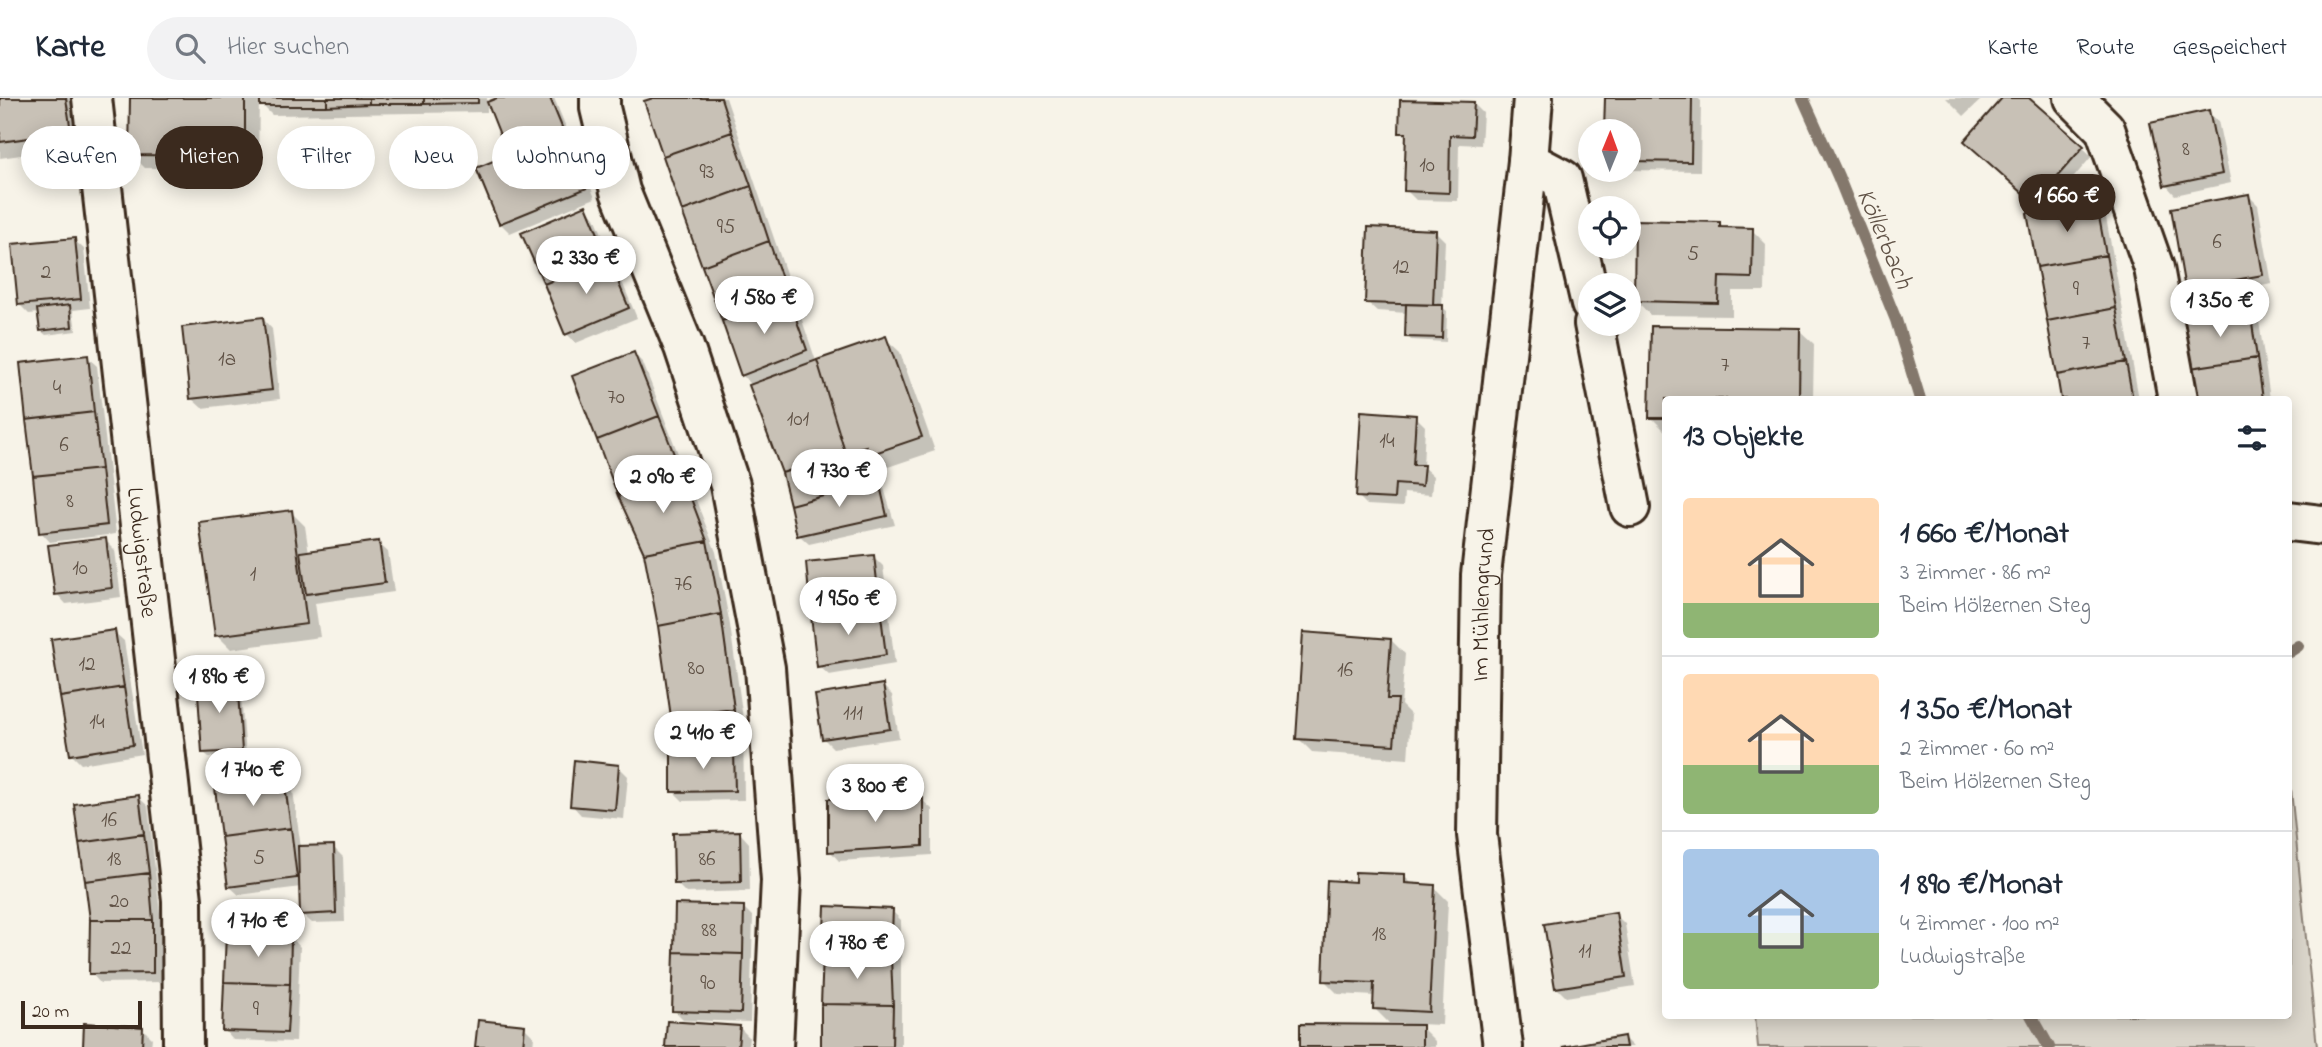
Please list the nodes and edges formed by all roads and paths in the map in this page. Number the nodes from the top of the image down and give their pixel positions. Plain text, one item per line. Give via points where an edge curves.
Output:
1 (92, 98) edge
2 (600, 98) edge
3 (1533, 98) edge
4 (2074, 98) edge
5 (1528, 161) junction
6 (1584, 273) edge
7 (1596, 336) edge
8 (2177, 396) edge
9 (1630, 507) dead end
10 (2292, 521) edge
11 (2322, 525) edge
12 (183, 1047) edge
13 (773, 1047) edge
14 (1503, 1047) edge

1 - 12 street, Ludwigstraße via 182,901
2 - 13 street via 620,191 684,347 730,485 765,668 781,880
3 - 5 street, Im Mühlengrund
4 - 8 street via 2105,129 2154,268
5 - 6 street via 1562,179
5 - 14 street, Im Mühlengrund via 1481,575 1477,835
7 - 9 street
10 - 11 street

